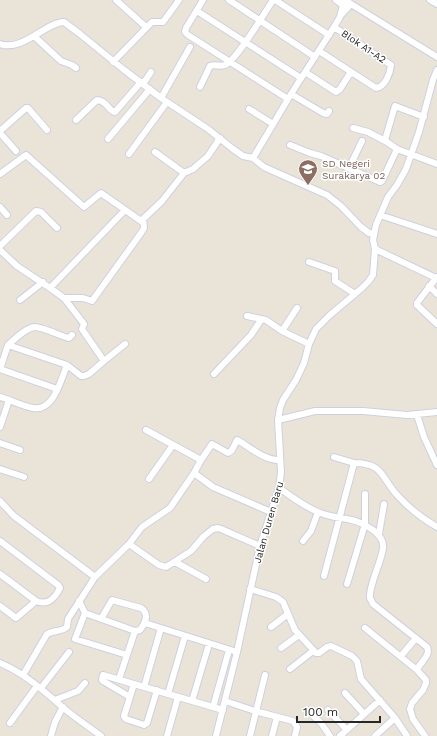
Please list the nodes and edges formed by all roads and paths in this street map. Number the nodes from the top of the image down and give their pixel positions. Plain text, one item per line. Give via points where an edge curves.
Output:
1 (116, 0) edge
2 (179, 0) edge
3 (203, 0) edge
4 (229, 0) edge
5 (274, 0) edge
6 (336, 0) edge
7 (430, 0) edge
8 (344, 2) edge
9 (353, 2) edge
10 (437, 4) edge
11 (197, 11) junction
12 (340, 17) junction
13 (259, 20) junction
14 (146, 27) junction
15 (334, 27) junction
16 (328, 35) junction
17 (34, 36) junction
18 (245, 41) junction
19 (0, 44) edge
20 (190, 47) dead end
21 (317, 54) junction
22 (437, 57) edge
23 (114, 62) junction
24 (230, 62) junction
25 (76, 68) dead end
26 (437, 70) edge
27 (151, 72) dead end
28 (305, 72) junction
29 (351, 72) junction
30 (301, 78) junction
31 (142, 83) junction
32 (200, 87) dead end
33 (150, 89) junction
34 (289, 97) junction
35 (160, 98) junction
36 (167, 102) junction
37 (249, 108) dead end
38 (329, 111) dead end
39 (424, 117) junction
40 (76, 120) dead end
41 (273, 124) junction
42 (353, 128) dead end
43 (47, 130) dead end
44 (0, 132) edge
45 (220, 138) junction
46 (108, 139) dead end
47 (384, 140) junction
48 (362, 141) dead end
49 (290, 145) dead end
50 (397, 149) junction
51 (16, 151) dead end
52 (155, 152) dead end
53 (129, 154) dead end
54 (412, 155) junction
55 (253, 158) junction
56 (437, 164) edge
57 (349, 168) junction
58 (184, 173) junction
59 (0, 174) edge
60 (0, 207) edge
61 (125, 210) junction
62 (7, 215) dead end
63 (380, 215) junction
64 (144, 219) junction
65 (57, 228) dead end
66 (374, 234) junction
67 (437, 234) edge
68 (0, 246) edge
69 (376, 249) junction
70 (0, 250) edge
71 (309, 262) dead end
72 (436, 278) edge
73 (42, 282) junction
74 (429, 286) junction
75 (50, 288) junction
76 (355, 294) junction
77 (437, 294) edge
78 (64, 298) junction
79 (20, 300) dead end
80 (297, 308) dead end
81 (247, 316) dead end
82 (261, 320) junction
83 (437, 324) edge
84 (282, 331) junction
85 (72, 335) dead end
86 (125, 344) dead end
87 (309, 344) junction
88 (8, 345) junction
89 (104, 361) junction
90 (67, 365) junction
91 (0, 369) edge
92 (214, 374) dead end
93 (57, 389) junction
94 (0, 397) edge
95 (9, 400) junction
96 (437, 412) edge
97 (417, 415) junction
98 (1, 419) edge
99 (278, 420) junction
100 (0, 427) edge
101 (146, 430) dead end
102 (0, 443) edge
103 (173, 445) junction
104 (20, 450) dead end
105 (334, 457) dead end
106 (201, 460) junction
107 (280, 460) junction
108 (354, 463) junction
109 (437, 465) edge
110 (0, 469) edge
111 (194, 473) junction
112 (24, 477) dead end
113 (149, 479) dead end
114 (279, 488) junction
115 (365, 494) dead end
116 (384, 504) dead end
117 (2, 506) edge
118 (270, 512) junction
119 (321, 513) junction
120 (340, 517) junction
121 (365, 524) junction
122 (437, 527) edge
123 (379, 534) junction
124 (304, 541) dead end
125 (0, 542) edge
126 (129, 544) junction
127 (260, 546) junction
128 (175, 562) junction
129 (0, 574) edge
130 (324, 576) dead end
131 (95, 577) junction
132 (206, 579) dead end
133 (348, 584) dead end
134 (250, 589) junction
135 (36, 601) junction
136 (79, 601) junction
137 (0, 606) edge
138 (85, 613) junction
139 (288, 614) junction
140 (101, 619) junction
141 (145, 623) junction
142 (271, 627) dead end
143 (161, 628) junction
144 (366, 628) dead end
145 (135, 631) junction
146 (299, 635) junction
147 (185, 636) junction
148 (416, 638) junction
149 (209, 644) junction
150 (281, 648) dead end
151 (229, 650) junction
152 (314, 651) junction
153 (69, 652) dead end
154 (237, 652) junction
155 (127, 655) junction
156 (400, 656) junction
157 (0, 663) edge
158 (290, 669) dead end
159 (417, 670) junction
160 (23, 675) junction
161 (265, 675) dead end
162 (120, 679) junction
163 (85, 682) dead end
164 (134, 684) junction
165 (39, 687) junction
166 (144, 687) junction
167 (157, 690) junction
168 (345, 693) dead end
169 (168, 694) junction
170 (130, 697) junction
171 (178, 697) junction
172 (55, 700) junction
173 (380, 700) junction
174 (192, 701) junction
175 (225, 701) junction
176 (63, 707) junction
177 (213, 707) junction
178 (223, 710) junction
179 (307, 710) dead end
180 (328, 710) dead end
181 (256, 711) junction
182 (364, 714) junction
183 (277, 717) junction
184 (395, 718) junction
185 (10, 724) dead end
186 (347, 730) junction
187 (52, 736) edge
188 (101, 736) edge
189 (167, 736) edge
190 (216, 736) edge
191 (250, 736) edge
192 (272, 736) edge
193 (295, 736) edge
194 (330, 736) edge
195 (340, 736) edge
196 (375, 736) edge
197 (407, 736) edge
198 (425, 736) edge

1 - 14 street
2 - 14 street via 163,22 153,21
3 - 11 street
4 - 13 street, Blok A1-A2
5 - 13 street
5 - 16 street
6 - 8 street
7 - 10 street
8 - 9 street
8 - 12 street
9 - 12 street
9 - 22 street
11 - 18 street
11 - 24 street via 185,32
12 - 15 street
13 - 18 street
13 - 21 street, Blok A1-A2
14 - 23 street
15 - 16 street
15 - 29 street, Blok A1-A2 via 391,65 384,85 376,88
16 - 21 street
17 - 19 street via 12,45
17 - 23 street via 54,24 64,22
17 - 25 street via 61,61
18 - 24 street
18 - 30 street
20 - 35 street
21 - 28 street
21 - 29 street, Blok A1-A2
23 - 31 street
24 - 32 street via 226,65 210,66
24 - 34 street
26 - 39 street, Jalan Duren Baru
27 - 31 street
28 - 29 street via 336,92
28 - 30 street
30 - 34 street
31 - 33 street
31 - 40 street via 115,112 105,102 97,100
33 - 35 street
33 - 46 street
34 - 38 street via 323,113 327,114
34 - 41 street
35 - 36 street
36 - 45 street
36 - 53 street
37 - 41 street
39 - 47 street via 395,106
39 - 54 street, Jalan Duren Baru
41 - 55 street
42 - 47 street
43 - 44 street via 26,108
44 - 51 street
45 - 55 street via 243,156
45 - 58 street via 201,163
47 - 50 street
48 - 57 street
49 - 57 street
50 - 54 street
50 - 57 street via 382,182
52 - 58 street
54 - 56 street
54 - 63 street, Jalan Duren Baru
55 - 66 street via 264,167 326,196 361,227
58 - 64 street
59 - 61 street via 26,155 84,207 101,193
60 - 62 street
61 - 64 street via 141,221
61 - 75 street
63 - 66 street, Jalan Duren Baru
63 - 67 street
64 - 78 street via 141,233 92,301 83,298
65 - 68 street via 41,212 36,211
66 - 69 street, Jalan Duren Baru
69 - 72 street
69 - 76 street, Jalan Duren Baru via 373,275
70 - 73 street via 17,266
71 - 76 street via 335,271 335,281
72 - 74 street
73 - 75 street
73 - 79 street
74 - 77 street
74 - 83 street via 417,305
75 - 78 street
76 - 87 street, Jalan Duren Baru via 316,329
78 - 89 street via 84,324 82,329
80 - 84 street
81 - 82 street
82 - 84 street via 266,320
82 - 92 street via 251,335
84 - 87 street
85 - 88 street via 69,338 34,327
86 - 89 street
87 - 99 street, Jalan Duren Baru via 304,363 283,400
88 - 90 street
88 - 91 street
89 - 90 street via 84,376
90 - 93 street
91 - 93 street
93 - 95 street via 50,402 42,408 33,408
94 - 95 street
95 - 98 street
96 - 97 street
97 - 99 street via 347,410 315,411
97 - 109 street
98 - 100 street
99 - 107 street, Jalan Duren Baru
101 - 103 street
102 - 104 street
103 - 106 street
103 - 113 street
105 - 108 street
106 - 107 street via 212,444 228,453 237,440 268,458
106 - 111 street
107 - 114 street, Jalan Duren Baru
108 - 120 street
108 - 122 street via 370,465 381,471 397,495 426,521
110 - 112 street
111 - 118 street via 213,487
111 - 126 street via 170,508 142,527
114 - 118 street, Jalan Duren Baru
114 - 119 street
115 - 121 street
116 - 123 street
117 - 131 street
118 - 127 street, Jalan Duren Baru
119 - 120 street
119 - 124 street
120 - 121 street
120 - 130 street
121 - 123 street
121 - 133 street
123 - 148 street via 384,545 383,553 370,592 370,600
125 - 135 street via 59,587 49,602
126 - 128 street via 164,567
126 - 131 street
127 - 128 street via 216,528
127 - 134 street, Jalan Duren Baru
128 - 132 street
129 - 135 street
131 - 136 street
134 - 139 street via 280,599
134 - 154 street, Jalan Duren Baru
135 - 137 street via 16,618
136 - 138 street
136 - 160 street via 68,619 67,626 63,630 47,634
138 - 140 street
138 - 155 street via 76,640
139 - 142 street
139 - 146 street
140 - 141 street via 110,601 113,600 143,609 146,614
140 - 145 street
141 - 143 street
141 - 145 street via 140,630
143 - 147 street
143 - 166 street
144 - 156 street
145 - 155 street
146 - 150 street
146 - 152 street
147 - 149 street
147 - 169 street
148 - 156 street
148 - 159 street via 428,650
149 - 151 street
149 - 174 street
151 - 154 street
151 - 177 street
152 - 158 street
152 - 173 street via 319,653 327,646 331,646 355,658 361,679
153 - 165 street
154 - 175 street, Jalan Duren Baru
155 - 162 street
156 - 159 street
157 - 160 street
159 - 198 street via 426,683 410,710
160 - 165 street
161 - 181 street
162 - 164 street
162 - 170 street via 104,675 102,680
163 - 172 street via 78,691
164 - 166 street
164 - 170 street
165 - 172 street
165 - 185 street
166 - 167 street
167 - 169 street
167 - 170 street via 146,725 124,718
168 - 182 street
169 - 171 street
171 - 174 street
171 - 189 street
172 - 176 street
173 - 182 street
173 - 184 street
174 - 177 street
175 - 178 street, Jalan Duren Baru
175 - 181 street
176 - 187 street via 55,722
176 - 188 street
177 - 178 street
178 - 190 street, Jalan Duren Baru
179 - 194 street
180 - 186 street
181 - 183 street
181 - 191 street
182 - 186 street
183 - 192 street
183 - 193 street via 295,722
184 - 196 street
184 - 197 street
186 - 195 street

